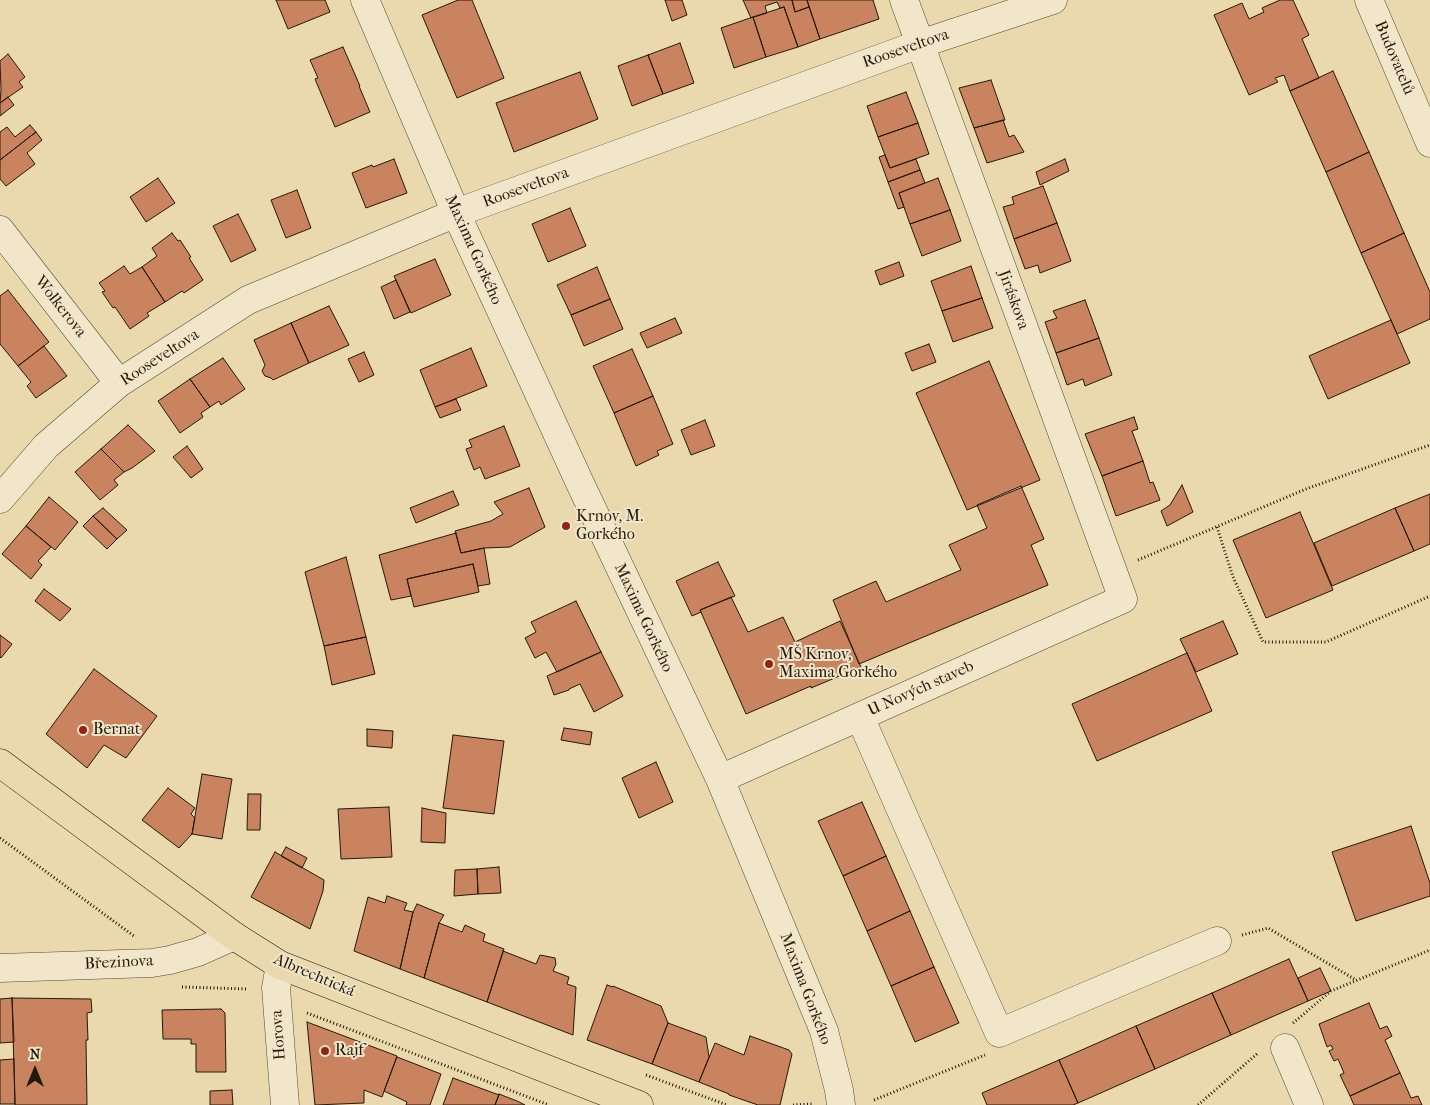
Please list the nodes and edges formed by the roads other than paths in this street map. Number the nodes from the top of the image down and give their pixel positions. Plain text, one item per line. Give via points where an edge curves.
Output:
1 (365, 0) edge
2 (904, 0) edge
3 (1053, 0) edge
4 (1369, 0) edge
5 (920, 44) junction
6 (1430, 143) edge
7 (456, 214) junction
8 (0, 230) edge
9 (120, 383) junction
10 (0, 499) edge
11 (1123, 599) joint
12 (860, 717) junction
13 (0, 763) edge
14 (720, 779) junction
15 (234, 936) junction
16 (1217, 941) road end
17 (280, 965) junction
18 (0, 968) edge
19 (1277, 1042) road end
20 (284, 1105) edge
21 (639, 1105) edge
22 (840, 1105) edge
23 (1310, 1105) edge

1 - 7 street, Maxima Gorkého
2 - 5 street, Jiráskova
3 - 5 street, Rooseveltova
4 - 6 street, Budovatelů
5 - 7 street, Rooseveltova
5 - 11 street, Jiráskova
7 - 9 street, Rooseveltova via 248,300
7 - 14 street, Maxima Gorkého
8 - 9 street, Wolkerova
9 - 10 street, Rooseveltova via 46,446
11 - 12 street, U Nových staveb
12 - 14 street, U Nových staveb
12 - 16 street via 999,1033
13 - 15 main road, Albrechtická
14 - 22 street, Maxima Gorkého via 824,1032
15 - 17 main road, Albrechtická
15 - 18 street, Březinova via 198,952 152,963
17 - 20 street, Horova via 276,988
17 - 21 main road, Albrechtická
19 - 23 street

